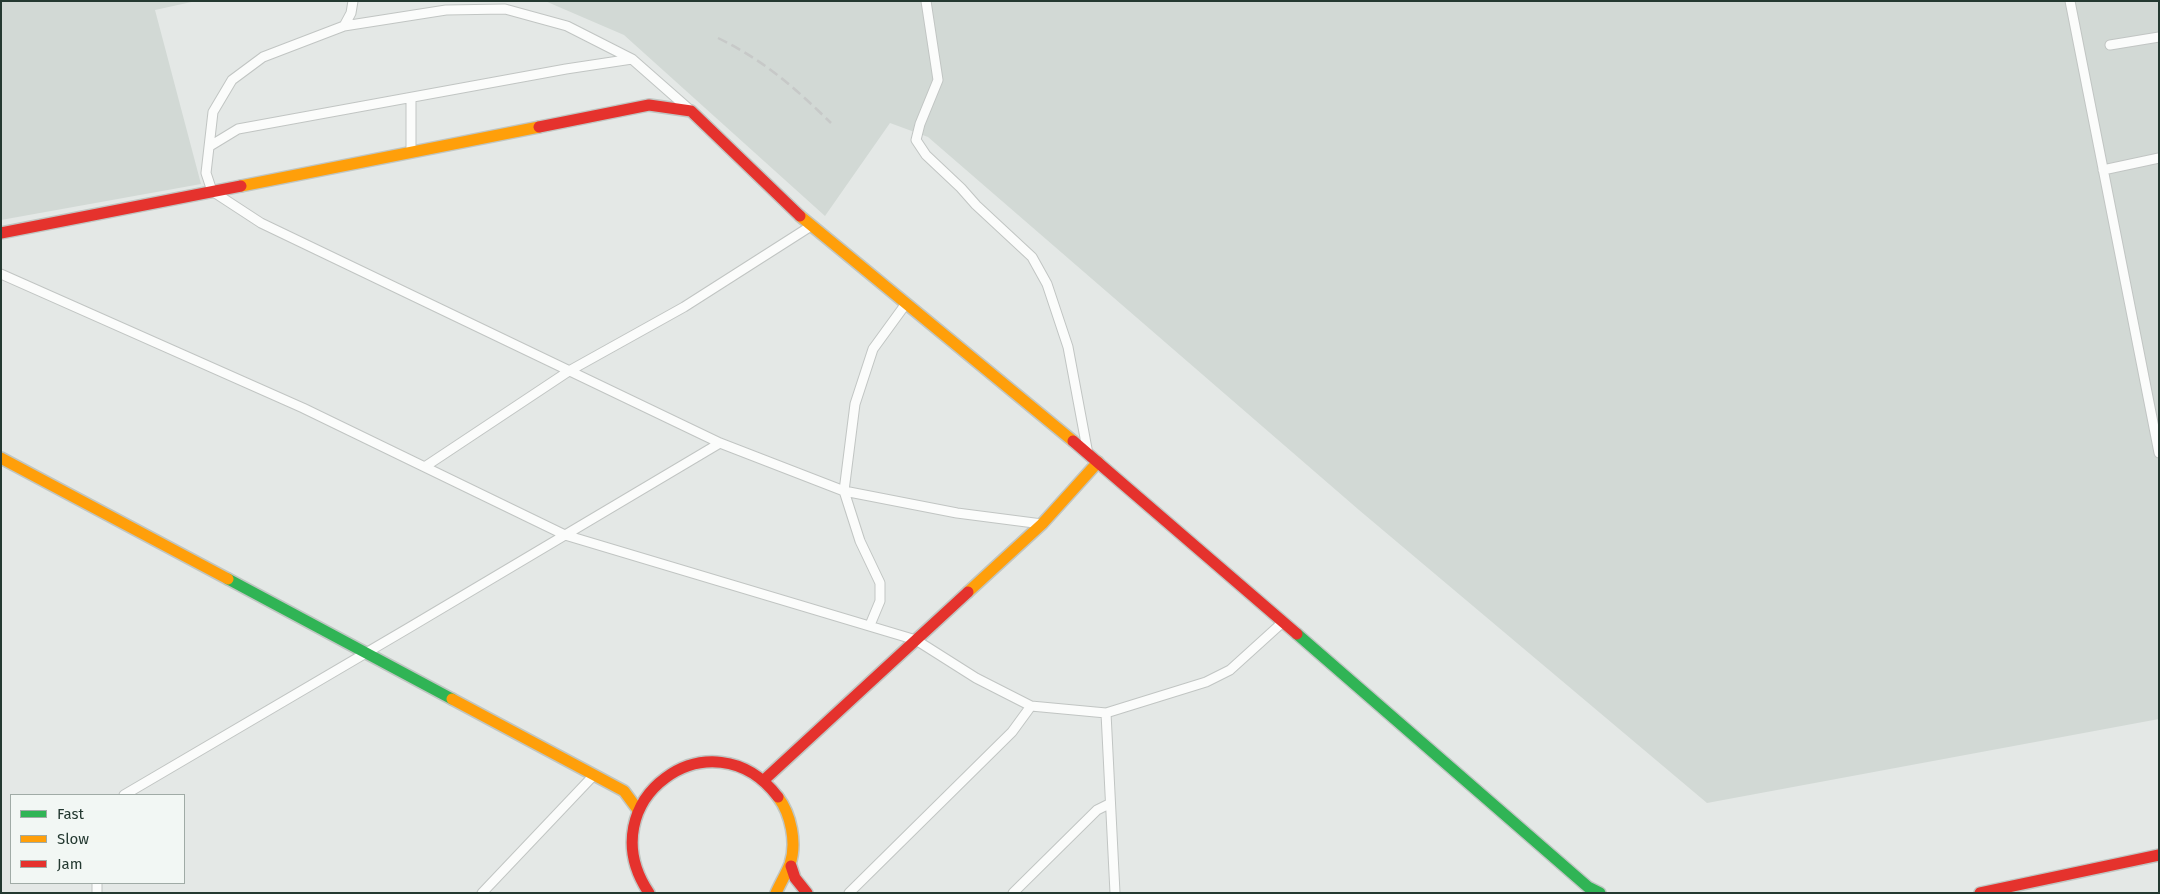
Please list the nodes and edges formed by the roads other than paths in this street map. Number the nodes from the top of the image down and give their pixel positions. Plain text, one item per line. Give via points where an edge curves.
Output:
1 (353, 1) edge
2 (926, 1) edge
3 (2070, 1) edge
4 (344, 26) junction
5 (2159, 37) edge
6 (2110, 45) dead end
7 (632, 59) junction
8 (411, 98) junction
9 (691, 111) junction
10 (210, 146) junction
11 (411, 152) junction
12 (2159, 158) edge
13 (2103, 170) junction
14 (212, 191) junction
15 (811, 226) junction
16 (1, 233) edge
17 (1, 274) edge
18 (905, 305) junction
19 (569, 371) junction
20 (720, 443) junction
21 (2159, 453) edge
22 (1088, 454) junction
23 (1, 458) edge
24 (1098, 462) junction
25 (426, 466) junction
26 (844, 491) junction
27 (1042, 524) junction
28 (565, 535) junction
29 (1283, 622) junction
30 (870, 625) junction
31 (916, 640) junction
32 (367, 654) junction
33 (1031, 706) junction
34 (1106, 713) junction
35 (594, 776) junction
36 (764, 780) junction
37 (624, 791) junction
38 (650, 791) junction
39 (126, 794) edge
40 (1109, 804) junction
41 (638, 810) junction
42 (2159, 855) edge
43 (791, 866) junction
44 (1589, 890) edge
45 (647, 891) edge
46 (482, 893) edge
47 (776, 893) edge
48 (808, 893) edge
49 (849, 893) edge
50 (1013, 893) edge
51 (1115, 893) edge
52 (1600, 893) edge
53 (1980, 893) edge

1 - 4 street
2 - 22 street via 938,80 916,140 926,155 1032,257 1047,284 1068,346
3 - 13 street
4 - 7 street via 446,10 505,9 567,26
4 - 10 street via 263,57 232,80 213,112
5 - 6 street
7 - 8 street
7 - 9 street
8 - 10 street via 238,129
8 - 11 street
9 - 11 street via 648,105
9 - 15 street
10 - 14 street via 206,173
11 - 14 street
12 - 13 street
13 - 21 street
14 - 16 street
14 - 19 street via 260,223
15 - 18 street
15 - 19 street via 684,307
17 - 25 street
18 - 22 street
18 - 26 street via 873,349 858,394
19 - 20 street
19 - 25 street
20 - 26 street
20 - 28 street
22 - 24 street
23 - 32 street
24 - 27 street
24 - 29 street
25 - 28 street
26 - 27 street via 957,513
26 - 30 street via 860,541 880,583 880,601
27 - 31 street
28 - 30 street
28 - 32 street
29 - 34 street via 1230,670 1206,682
29 - 44 street
30 - 31 street
31 - 33 street via 976,678
31 - 36 street
32 - 35 street
32 - 39 street
33 - 34 street
33 - 49 street via 1012,732
34 - 40 street
35 - 37 street
35 - 46 street
36 - 38 street via 736,765 705,762 674,771
36 - 43 street via 779,795 789,814 794,834
37 - 38 street
37 - 41 street
38 - 41 street
40 - 50 street via 1097,810
40 - 51 street
41 - 45 street via 632,830 632,850 636,870
42 - 53 street
43 - 47 street
43 - 48 street via 795,878
44 - 52 street

